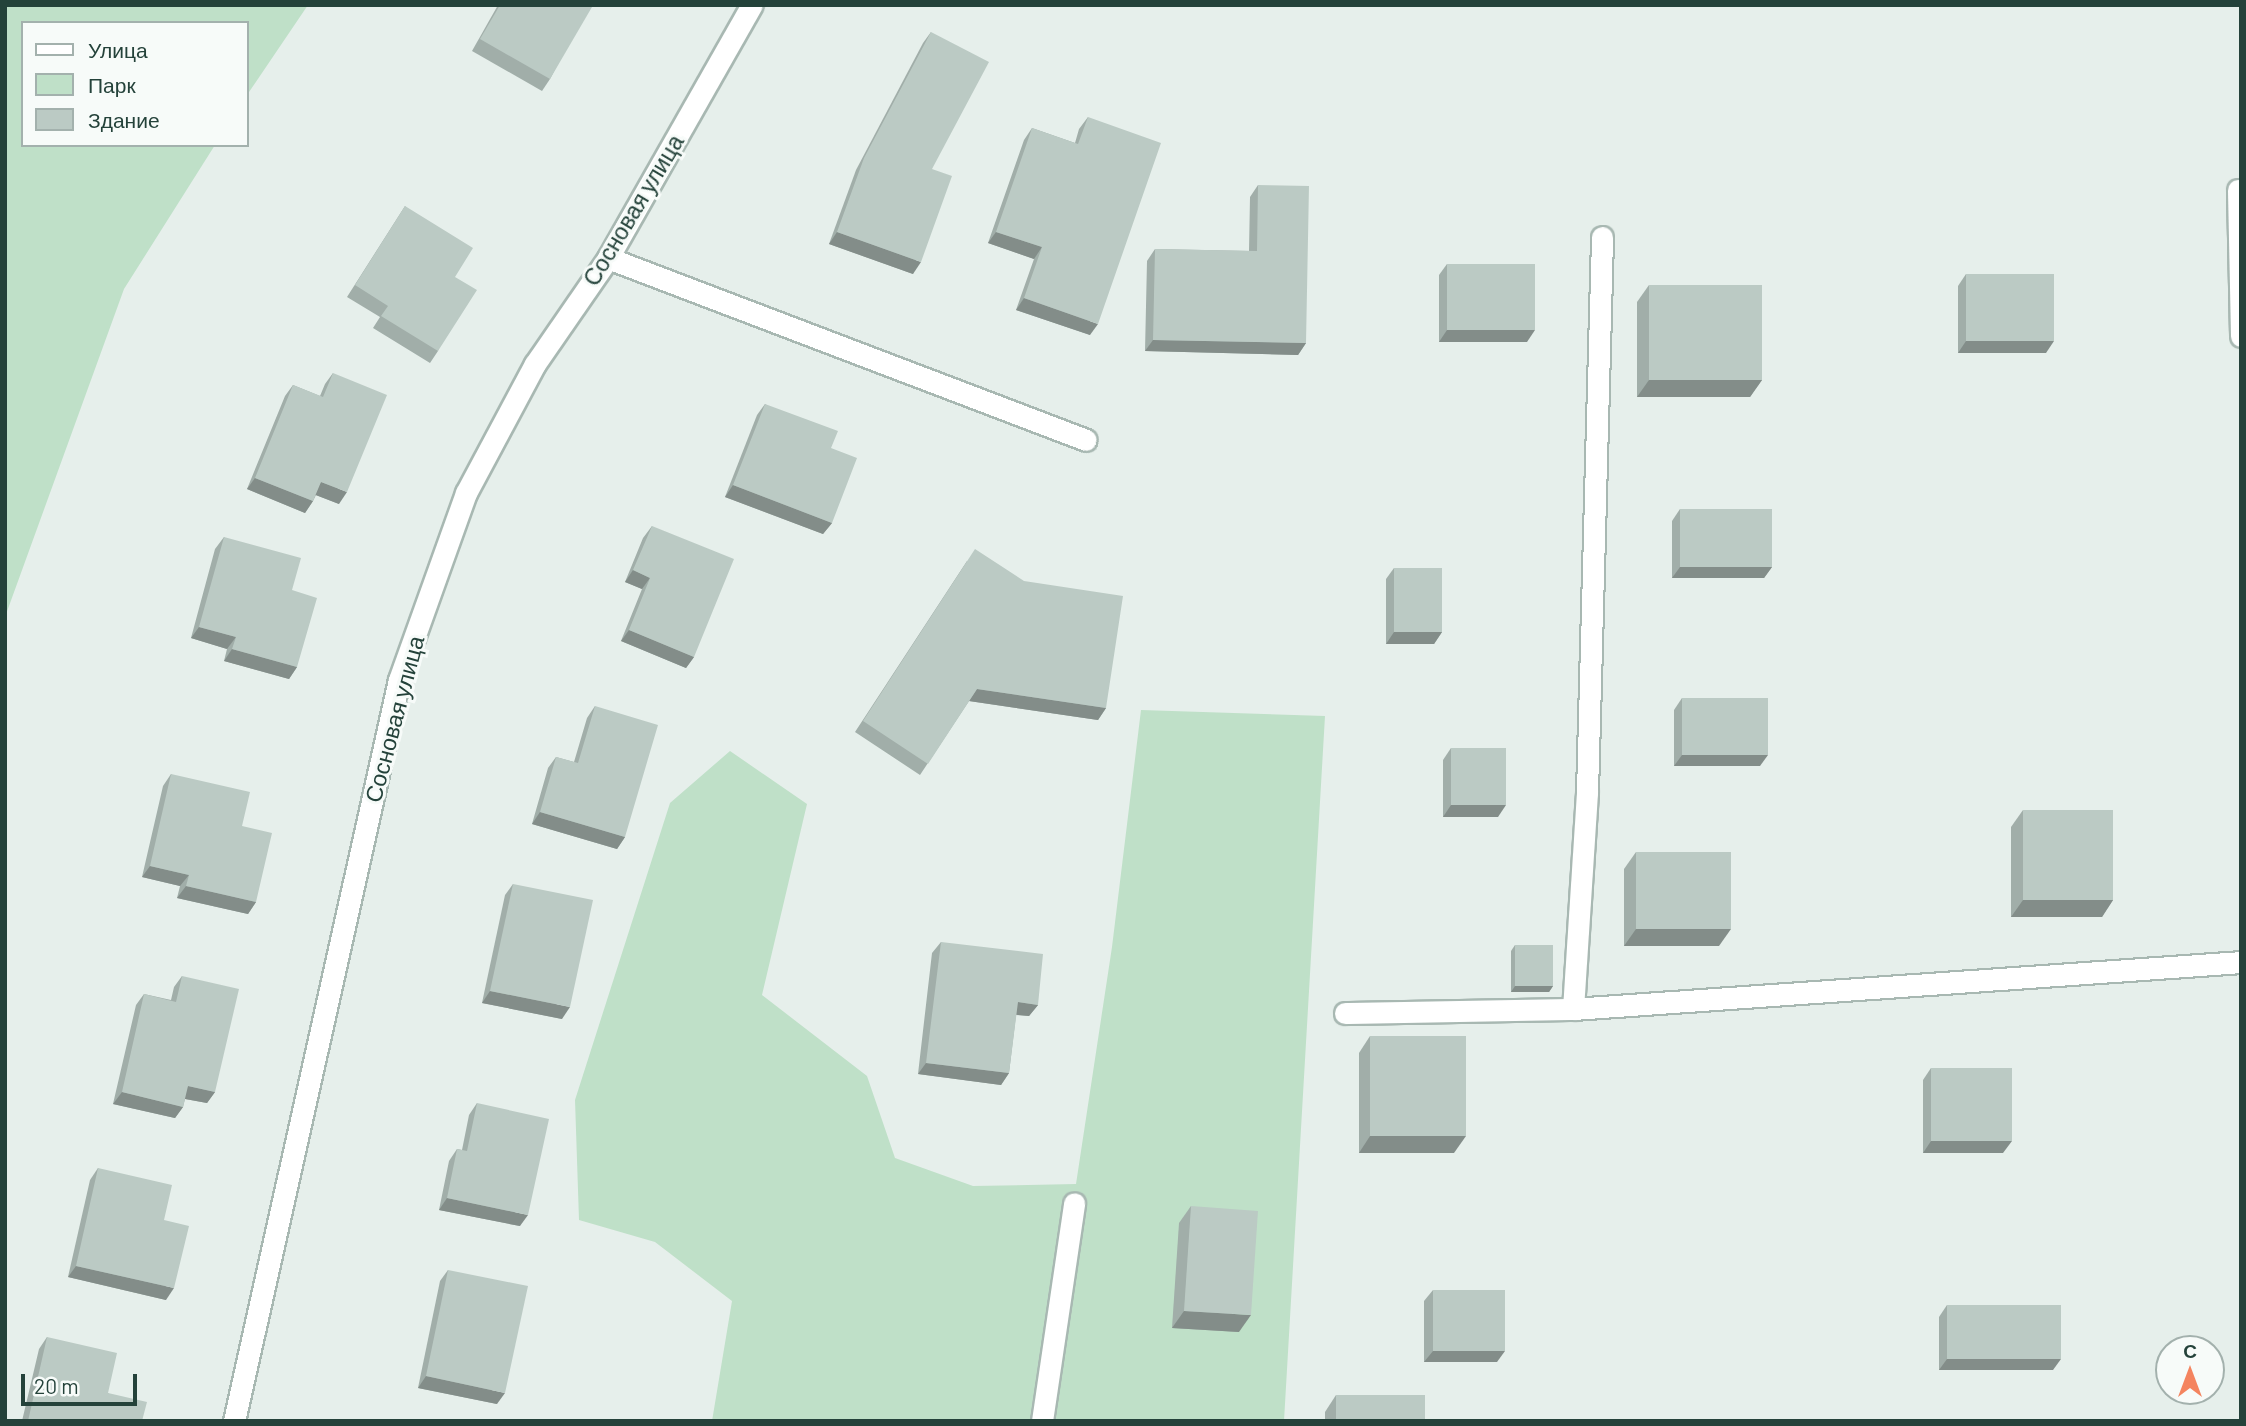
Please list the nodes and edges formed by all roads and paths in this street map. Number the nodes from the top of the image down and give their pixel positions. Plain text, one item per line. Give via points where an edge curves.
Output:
1 (752, 5) edge
2 (2238, 190) dead end
3 (1602, 237) dead end
4 (608, 258) junction
5 (2241, 336) edge
6 (1086, 440) dead end
7 (2241, 962) edge
8 (1573, 1009) junction
9 (1345, 1013) dead end
10 (1074, 1203) dead end
11 (234, 1421) edge
12 (1042, 1421) edge

1 - 4 street, Сосновая улица
2 - 5 street
3 - 8 street via 1587,793
4 - 6 street
4 - 11 street, Сосновая улица via 535,364 466,493 399,680
7 - 8 street
8 - 9 street
10 - 12 street

